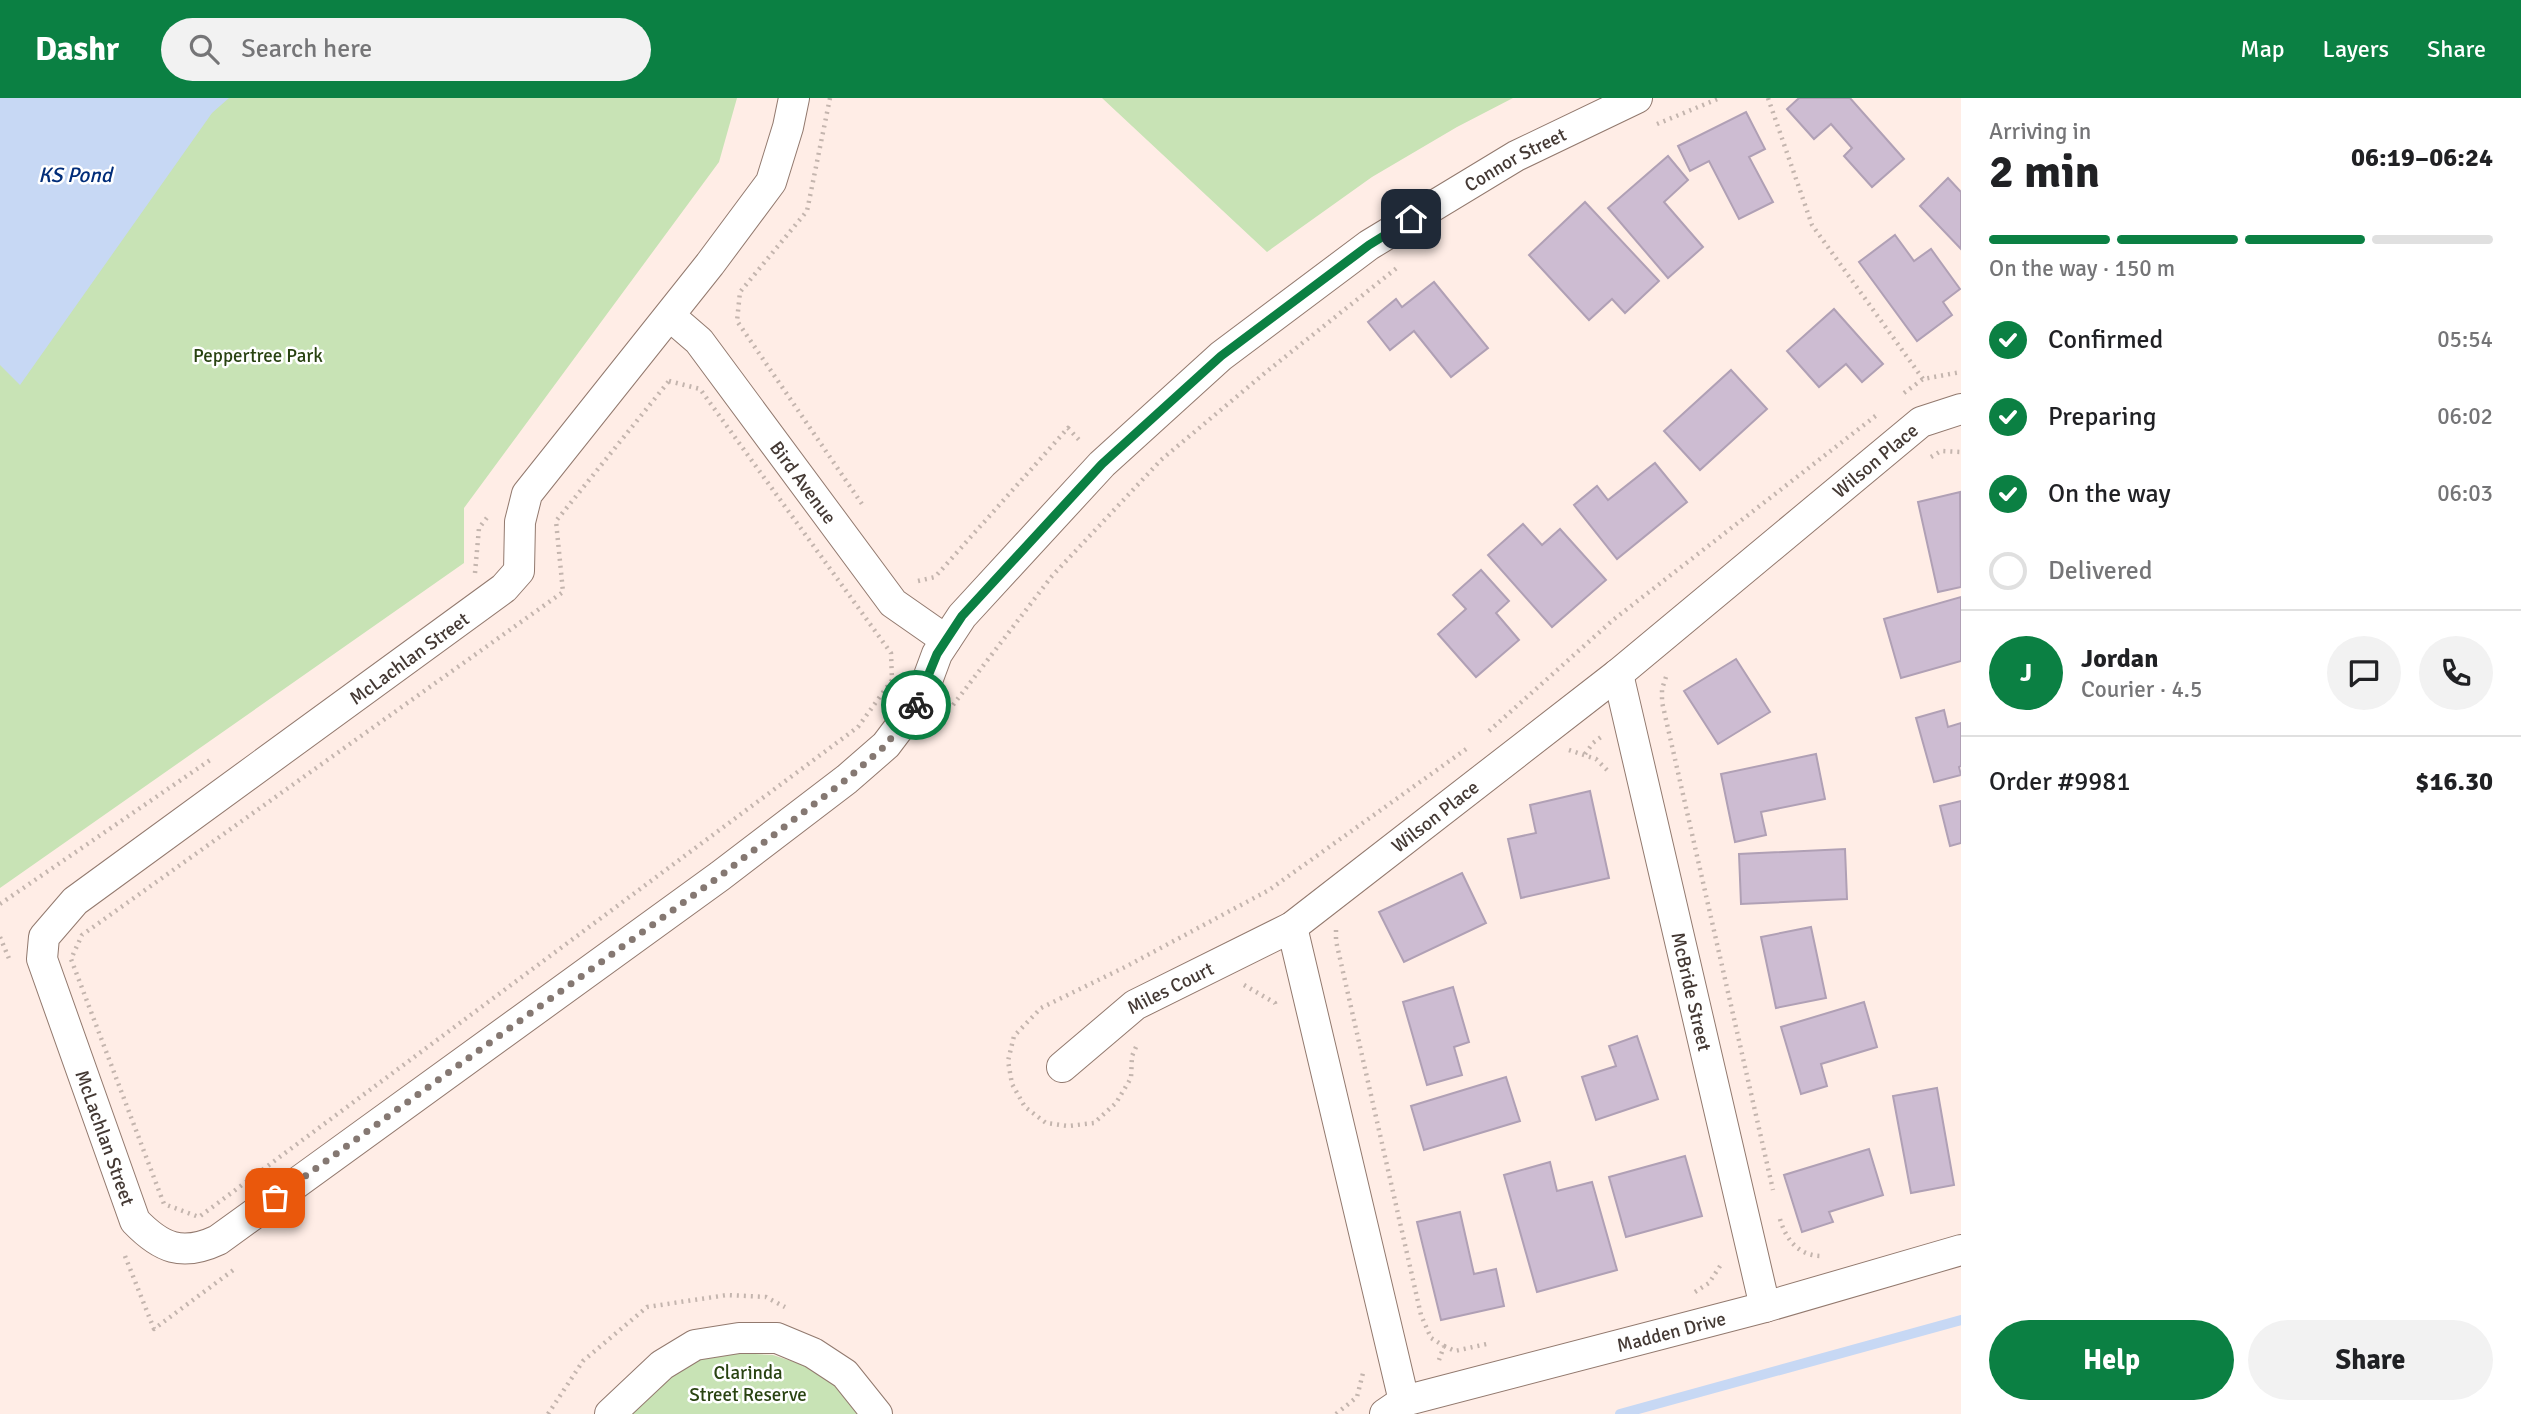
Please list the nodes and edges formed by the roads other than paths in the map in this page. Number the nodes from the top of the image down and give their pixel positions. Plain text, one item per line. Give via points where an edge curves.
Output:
1 (794, 98) edge
2 (1637, 98) edge
3 (670, 316) junction
4 (1961, 409) edge
5 (1102, 464) joint
6 (946, 640) junction
7 (1618, 674) junction
8 (1292, 927) junction
9 (1062, 1067) dead end
10 (1961, 1251) edge
11 (1765, 1307) junction
12 (1397, 1400) edge
13 (610, 1414) edge
14 (877, 1414) edge

1 - 3 street, McLachlan Street via 771,182
2 - 5 street, Connor Street via 1516,156 1369,245 1221,356
3 - 6 street, Bird Avenue via 699,341 893,603
3 - 6 street, McLachlan Street via 527,494 520,522 519,571 504,588 75,901 44,937 42,959 135,1221 154,1240 177,1248 199,1249 218,1240 847,779 886,745 920,700
4 - 7 street, Wilson Place via 1921,422
5 - 6 street, McLachlan Street via 962,616
7 - 8 street, Wilson Place
7 - 11 street, McBride Street
8 - 9 street, Miles Court via 1135,1005
8 - 12 street
10 - 11 street, Madden Drive
11 - 12 street, Madden Drive
13 - 14 street via 662,1365 695,1345 777,1338 813,1353 845,1374

